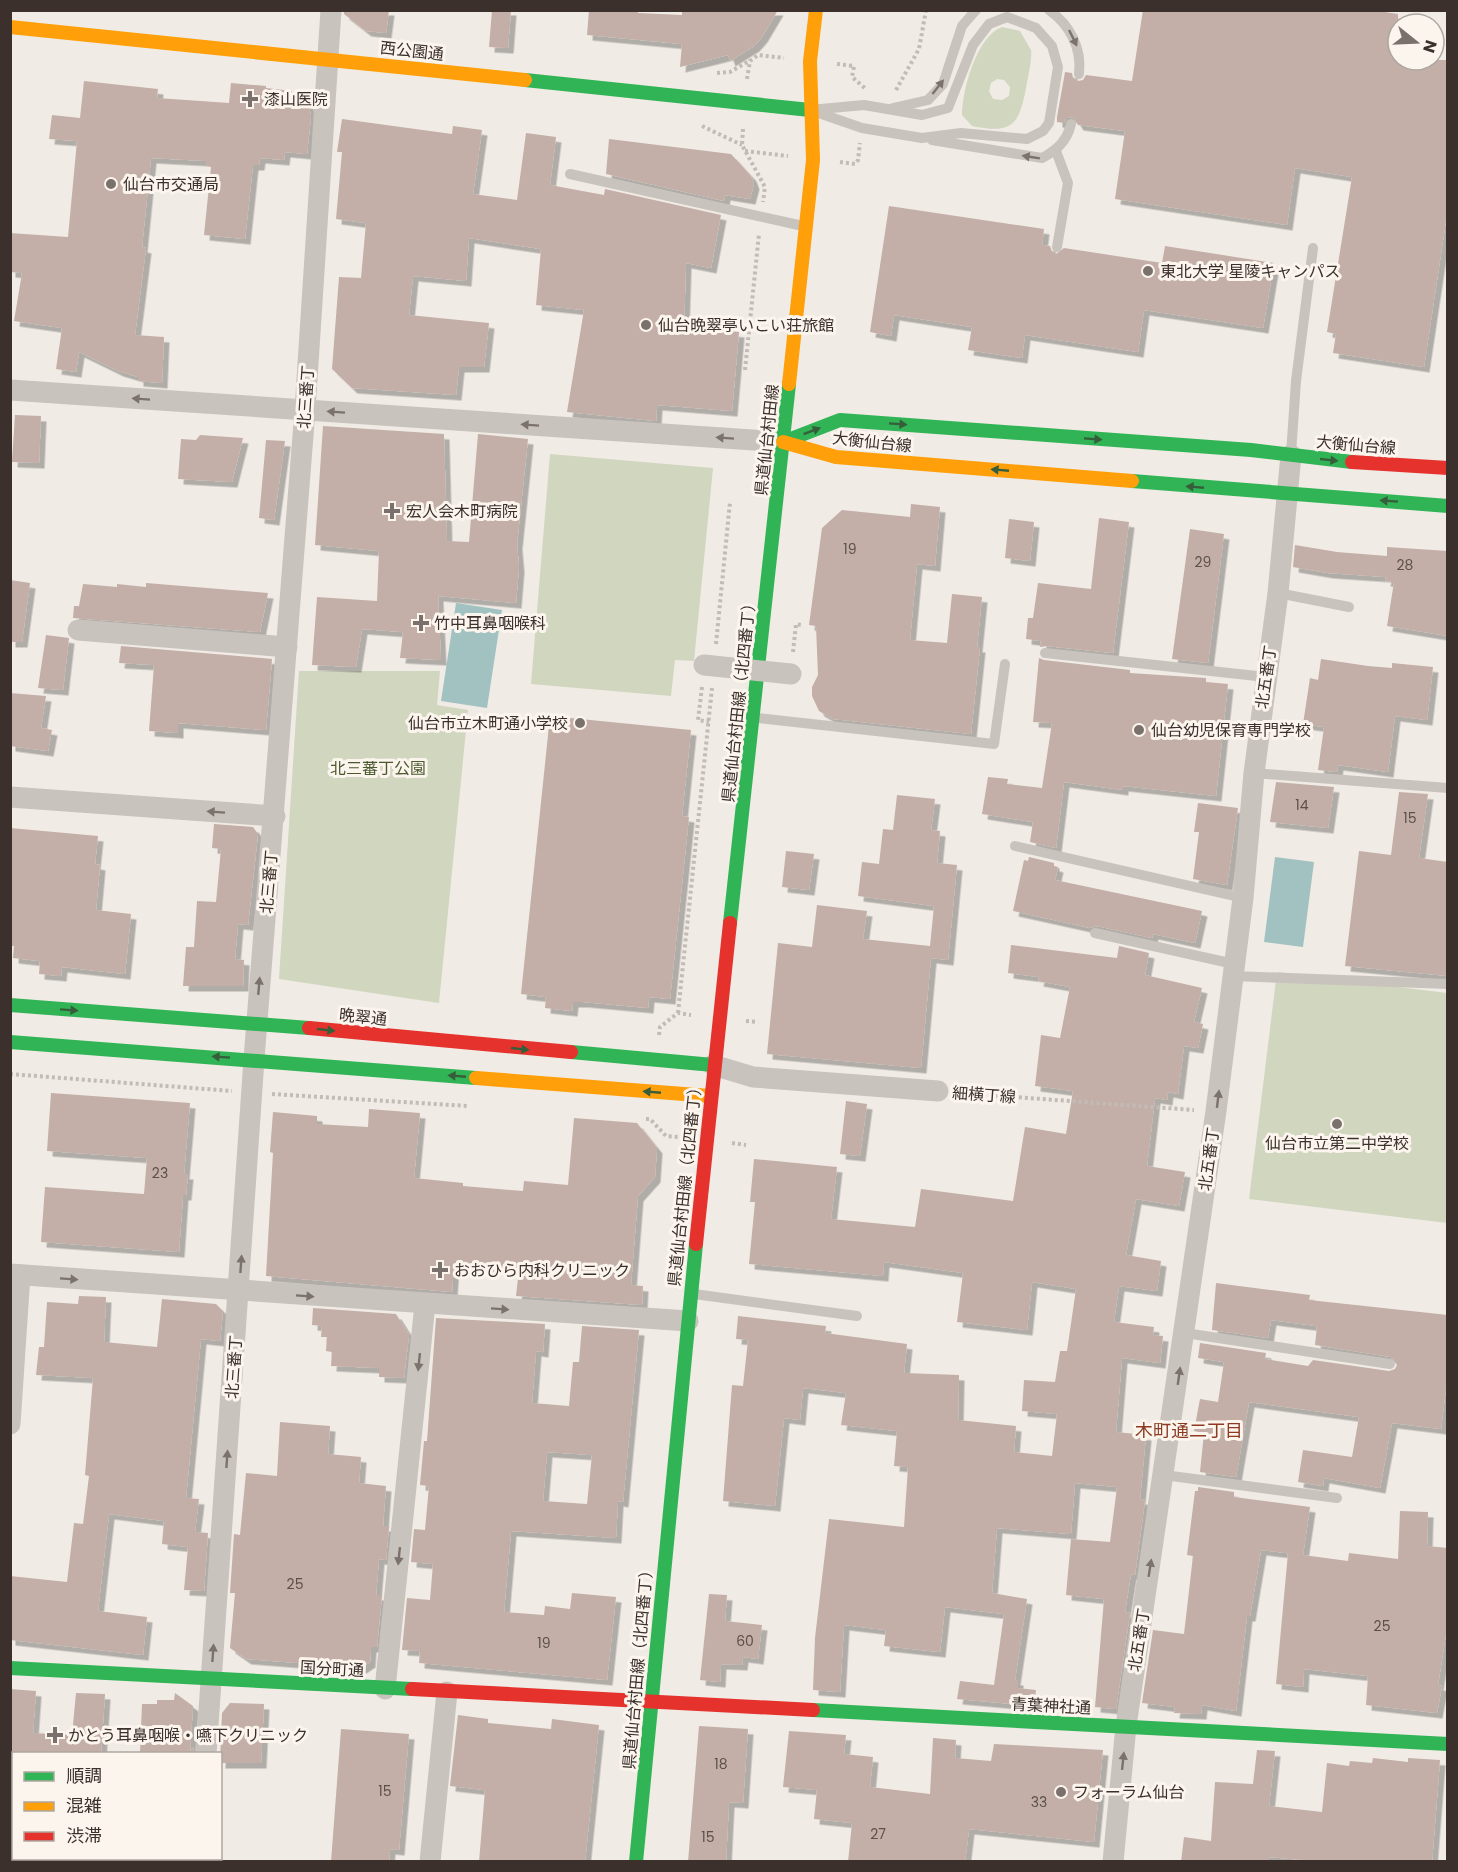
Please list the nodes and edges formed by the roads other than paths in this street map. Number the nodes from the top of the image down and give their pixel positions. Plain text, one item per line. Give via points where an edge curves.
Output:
1 (332, 10) edge
2 (816, 10) edge
3 (976, 10) edge
4 (1049, 10) edge
5 (10, 27) edge
6 (328, 59) junction
7 (1079, 74) dead end
8 (887, 109) junction
9 (810, 110) junction
10 (1071, 124) dead end
11 (922, 138) junction
12 (1056, 151) junction
13 (570, 174) dead end
14 (806, 227) junction
15 (1057, 247) dead end
16 (1313, 248) dead end
17 (10, 390) edge
18 (305, 410) junction
19 (783, 442) junction
20 (1291, 455) junction
21 (1448, 468) edge
22 (1288, 494) junction
23 (1448, 506) edge
24 (777, 508) joint
25 (1278, 593) junction
26 (1348, 607) dead end
27 (78, 630) dead end
28 (287, 647) junction
29 (1045, 653) dead end
30 (1005, 664) dead end
31 (711, 665) road end
32 (791, 674) dead end
33 (1266, 677) junction
34 (754, 718) junction
35 (1254, 773) junction
36 (1448, 788) edge
37 (10, 797) edge
38 (275, 816) junction
39 (1015, 846) dead end
40 (1243, 898) junction
41 (1095, 933) dead end
42 (1234, 970) junction
43 (1448, 984) edge
44 (10, 1005) edge
45 (257, 1023) junction
46 (10, 1042) edge
47 (254, 1059) junction
48 (713, 1065) junction
49 (753, 1077) junction
50 (938, 1091) road end
51 (710, 1096) junction
52 (15, 1275) edge
53 (239, 1292) junction
54 (691, 1293) junction
55 (425, 1304) junction
56 (857, 1316) dead end
57 (688, 1321) junction
58 (1185, 1333) junction
59 (1390, 1364) dead end
60 (10, 1424) edge
61 (1164, 1475) junction
62 (1337, 1497) dead end
63 (10, 1668) edge
64 (211, 1679) junction
65 (385, 1689) junction
66 (447, 1692) junction
67 (652, 1702) junction
68 (1126, 1726) junction
69 (1448, 1744) edge
70 (206, 1752) edge
71 (430, 1862) edge
72 (636, 1862) edge
73 (1113, 1862) edge

1 - 6 street, 北三番丁
2 - 9 street
8 -> 3 lane via 928,100 943,84 962,27
4 -> 7 lane via 1076,43
5 - 6 street, 西公園通
6 - 9 street, 西公園通
6 - 18 street, 北三番丁
8 - 9 lane via 864,105
8 - 11 lane via 922,115 948,108 973,45 989,24 1007,17 1036,28 1052,46 1058,68 1049,123 1043,131 1027,139 962,133
9 - 11 lane via 862,128
9 - 14 street via 813,160
10 - 12 lane
12 -> 11 lane via 1042,158
12 - 15 lane via 1068,183
13 - 14 lane
14 - 19 street, 県道仙台村田線
16 - 20 lane
18 -> 17 street
19 -> 18 street
18 - 28 street, 北三番丁
19 -> 20 street, 大衡仙台線 via 840,420
22 -> 19 street, 大衡仙台線 via 836,457
19 - 24 street, 県道仙台村田線
20 -> 21 street, 大衡仙台線
20 - 22 street, 北五番丁
23 -> 22 street, 大衡仙台線
22 - 25 street, 北五番丁
24 - 34 street, 県道仙台村田線（北四番丁）
25 - 26 lane
25 - 33 street, 北五番丁
27 - 28 street
28 - 38 street, 北三番丁
29 - 33 lane
30 - 34 lane via 994,744
31 - 32 street, bridge
33 - 35 street, 北五番丁
34 - 48 street, 県道仙台村田線（北四番丁）
35 - 36 lane
35 - 40 street, 北五番丁
38 -> 37 street
45 -> 38 street, 北三番丁
39 - 40 lane
40 - 42 street, 北五番丁
41 - 42 lane
42 - 43 lane
58 -> 42 street, 北五番丁
44 -> 45 street, 晩翠通
45 - 47 street, 北三番丁
45 -> 48 street, 晩翠通
47 -> 46 street
51 -> 47 street
53 -> 47 street, 北三番丁
48 - 49 street, 細横丁線
48 - 51 street, 県道仙台村田線（北四番丁）
49 - 50 street, 細横丁線
49 - 51 street
51 - 54 street, 県道仙台村田線（北四番丁）
52 -> 53 street
52 - 60 street
53 -> 55 street
64 -> 53 street, 北三番丁
54 - 56 lane
54 - 57 street, 県道仙台村田線（北四番丁）
55 -> 57 street
55 -> 65 street
57 - 67 street, 県道仙台村田線（北四番丁）
58 - 59 lane
61 -> 58 street, 北五番丁
61 - 62 lane
68 -> 61 street, 北五番丁
63 - 64 street, 国分町通
64 - 65 street, 国分町通
64 - 70 street, 北三番丁
65 - 66 street, 国分町通
66 - 67 street, 国分町通
66 - 71 street
67 - 68 street, 青葉神社通
67 - 72 street, 県道仙台村田線（北四番丁）
68 - 69 street, 青葉神社通
73 -> 68 street, 北五番丁

